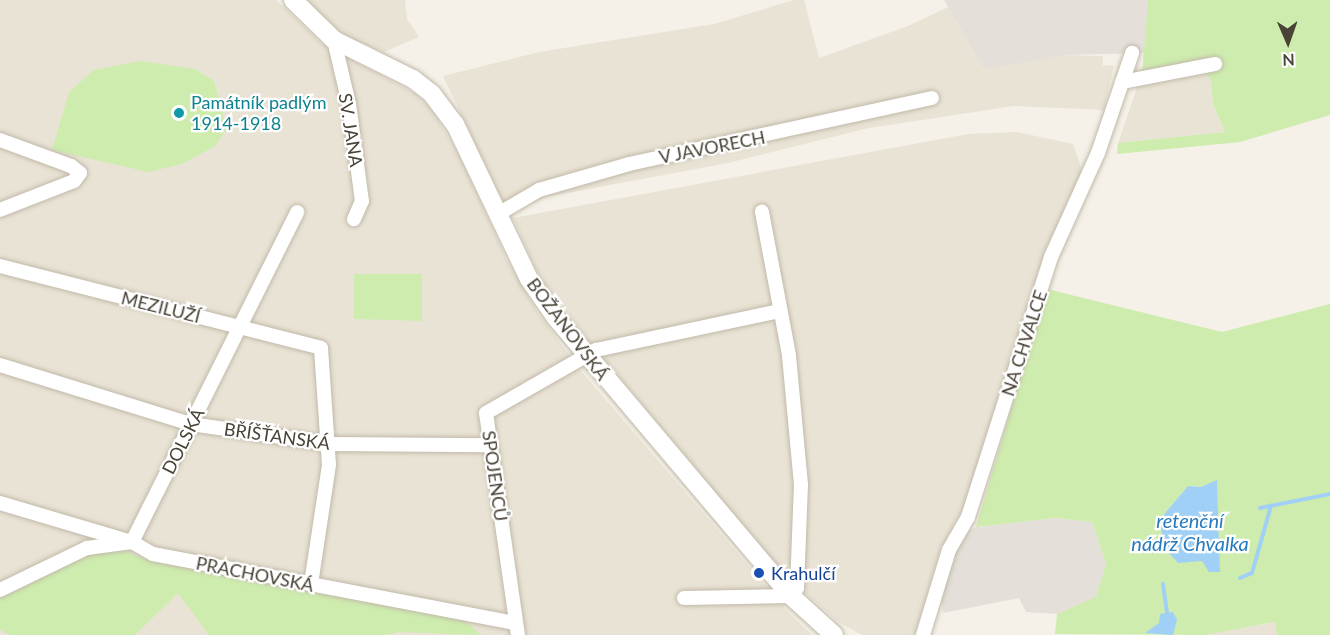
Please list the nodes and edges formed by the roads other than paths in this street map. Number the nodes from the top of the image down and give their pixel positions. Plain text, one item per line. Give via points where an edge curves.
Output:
1 (293, 0) edge
2 (334, 40) junction
3 (1132, 53) dead end
4 (1215, 64) dead end
5 (1122, 82) junction
6 (932, 98) dead end
7 (0, 140) edge
8 (0, 210) edge
9 (297, 212) dead end
10 (762, 212) dead end
11 (498, 214) junction
12 (354, 219) dead end
13 (0, 266) edge
14 (779, 311) junction
15 (240, 327) junction
16 (585, 355) junction
17 (0, 365) edge
18 (191, 424) junction
19 (329, 444) junction
20 (491, 445) junction
21 (0, 503) edge
22 (132, 542) junction
23 (311, 584) junction
24 (0, 590) edge
25 (791, 596) junction
26 (684, 598) dead end
27 (517, 629) edge
28 (834, 635) edge
29 (923, 635) edge

1 - 2 street, BOŽANOVSKÁ
2 - 11 street, BOŽANOVSKÁ via 413,79 432,94 455,124
2 - 12 street, SV. JANA via 349,104 362,201
3 - 5 street, NA CHVALCE
4 - 5 street
5 - 29 street, NA CHVALCE via 1098,153 1051,257 968,517 949,550
6 - 11 street, V JAVORECH via 629,164 539,190
7 - 8 street via 71,166 80,173 74,181
9 - 15 street, DOLSKÁ
10 - 14 street
11 - 16 street, BOŽANOVSKÁ via 529,279
13 - 15 street, MEZILUŽÍ
14 - 16 street, SPOJENCŮ
14 - 25 street via 789,355 801,485 797,588
15 - 18 street, DOLSKÁ
15 - 19 street, MEZILUŽÍ via 321,348
16 - 20 street, SPOJENCŮ via 486,413
16 - 25 street, BOŽANOVSKÁ
17 - 18 street, BŘÍŠŤANSKÁ
18 - 19 street, BŘÍŠŤANSKÁ
18 - 22 street, DOLSKÁ
19 - 20 street, BŘÍŠŤANSKÁ
19 - 23 street
20 - 27 street, SPOJENCŮ
21 - 22 street, PRACHOVSKÁ
22 - 23 street, PRACHOVSKÁ via 153,554
22 - 24 street via 87,548
23 - 27 street, PRACHOVSKÁ
25 - 26 street
25 - 28 street, BOŽANOVSKÁ

